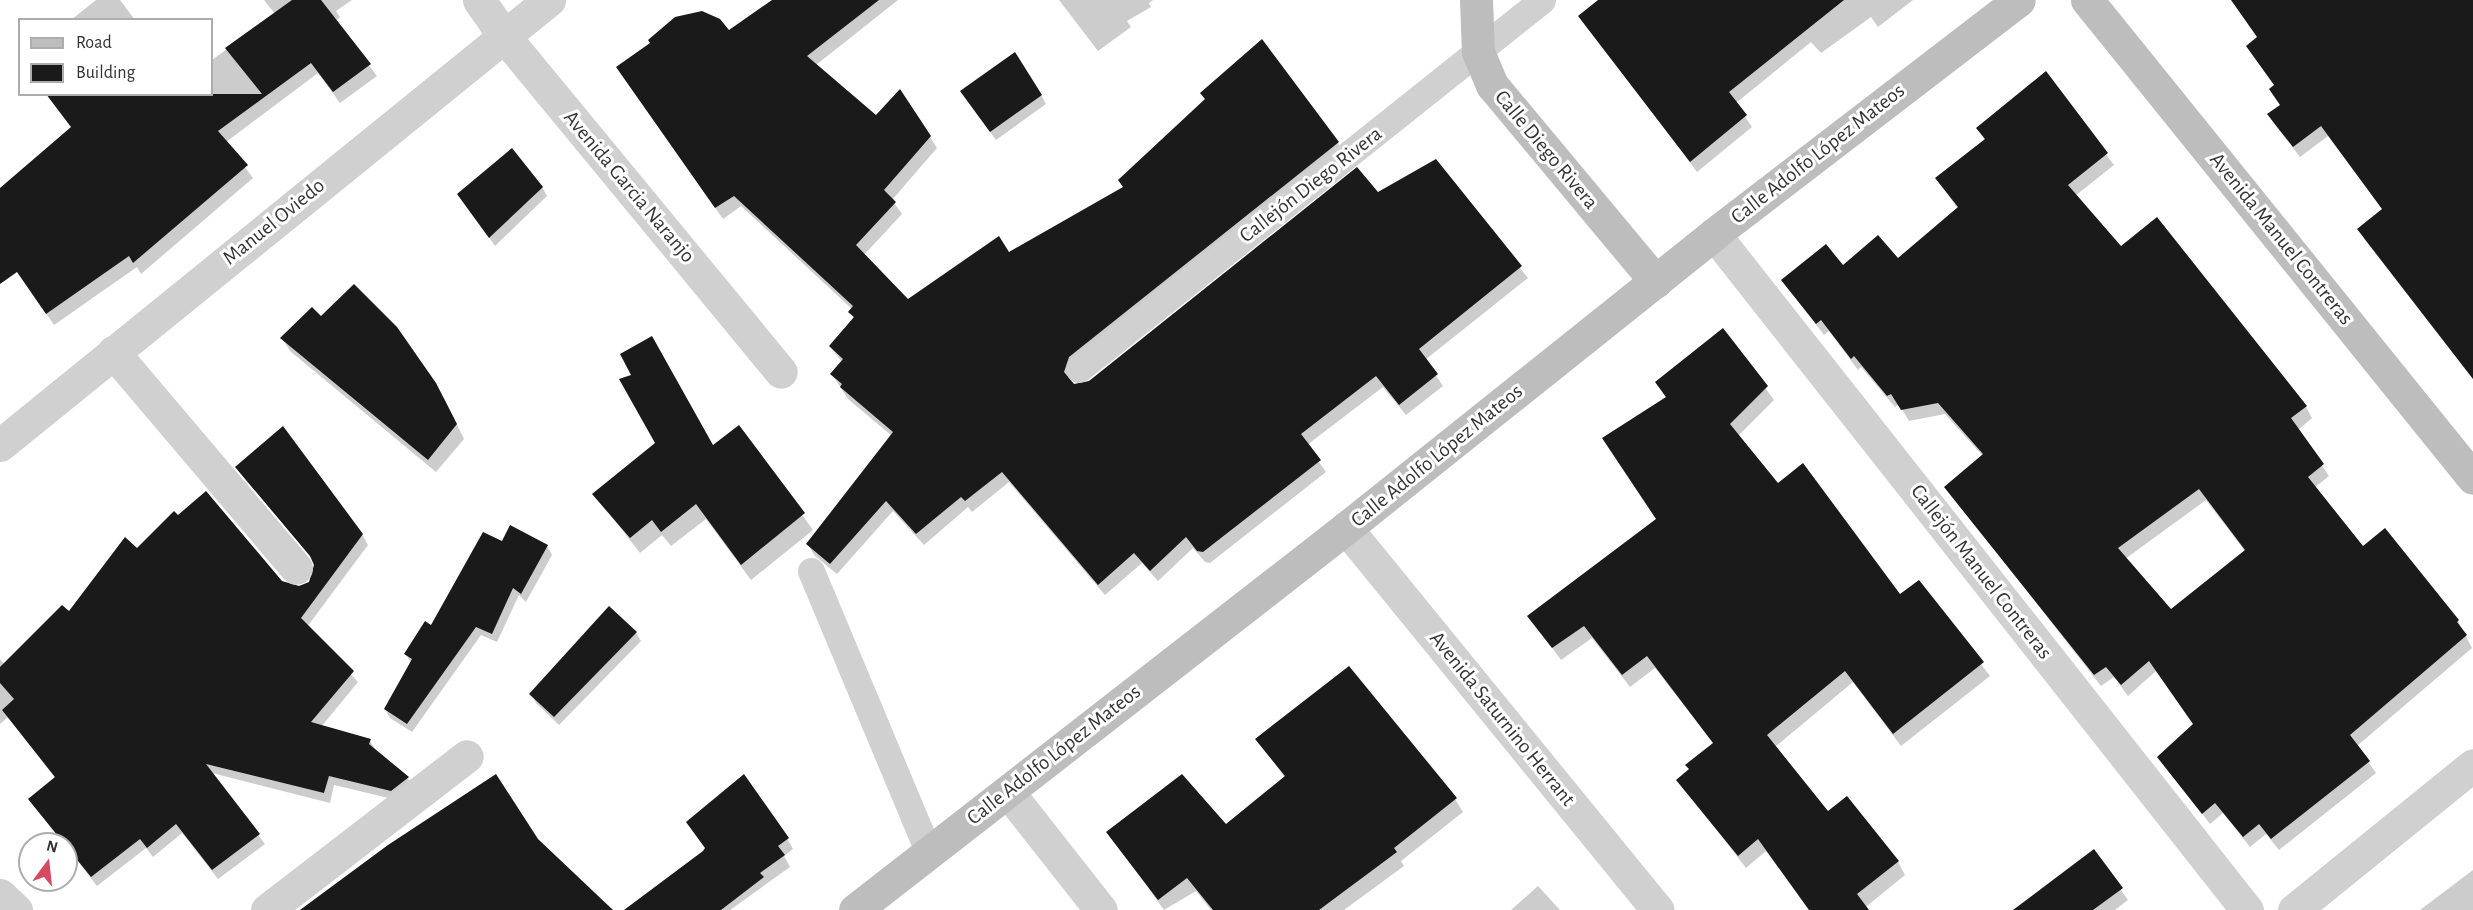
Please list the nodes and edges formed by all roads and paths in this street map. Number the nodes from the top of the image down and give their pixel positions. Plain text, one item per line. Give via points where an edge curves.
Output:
1 (479, 0) edge
2 (549, 0) edge
3 (1476, 0) edge
4 (1542, 0) edge
5 (2019, 0) edge
6 (2087, 0) edge
7 (504, 36) junction
8 (1478, 52) junction
9 (1714, 234) junction
10 (1656, 282) junction
11 (113, 352) junction
12 (1079, 369) dead end
13 (781, 372) dead end
14 (0, 445) edge
15 (2473, 478) edge
16 (1346, 528) junction
17 (296, 568) dead end
18 (811, 571) dead end
19 (467, 756) dead end
20 (2473, 765) edge
21 (1008, 792) junction
22 (928, 851) junction
23 (0, 895) edge
24 (16, 910) edge
25 (267, 910) edge
26 (855, 910) edge
27 (1101, 910) edge
28 (1658, 910) edge
29 (2247, 910) edge
30 (2294, 910) edge

1 - 7 street, Avenida Garcia Naranjo
2 - 7 street, Manuel Oviedo
3 - 8 main road, Calle Diego Rivera
4 - 8 lane, Callejón Diego Rivera
5 - 9 main road, Calle Adolfo López Mateos
6 - 15 main road, Avenida Manuel Contreras
7 - 11 street, Manuel Oviedo
7 - 13 street, Avenida Garcia Naranjo
8 - 10 main road, Calle Diego Rivera via 1492,85
8 - 12 lane, Callejón Diego Rivera
9 - 10 main road, Calle Adolfo López Mateos
9 - 29 street, Callejón Manuel Contreras
10 - 16 main road, Calle Adolfo López Mateos
11 - 14 street, Manuel Oviedo
11 - 17 street
16 - 21 main road, Calle Adolfo López Mateos
16 - 28 street, Avenida Saturnino Herrant
18 - 22 lane
19 - 25 street
20 - 30 street
21 - 22 main road, Calle Adolfo López Mateos
21 - 27 street
22 - 26 main road, Calle Adolfo López Mateos
23 - 24 street

